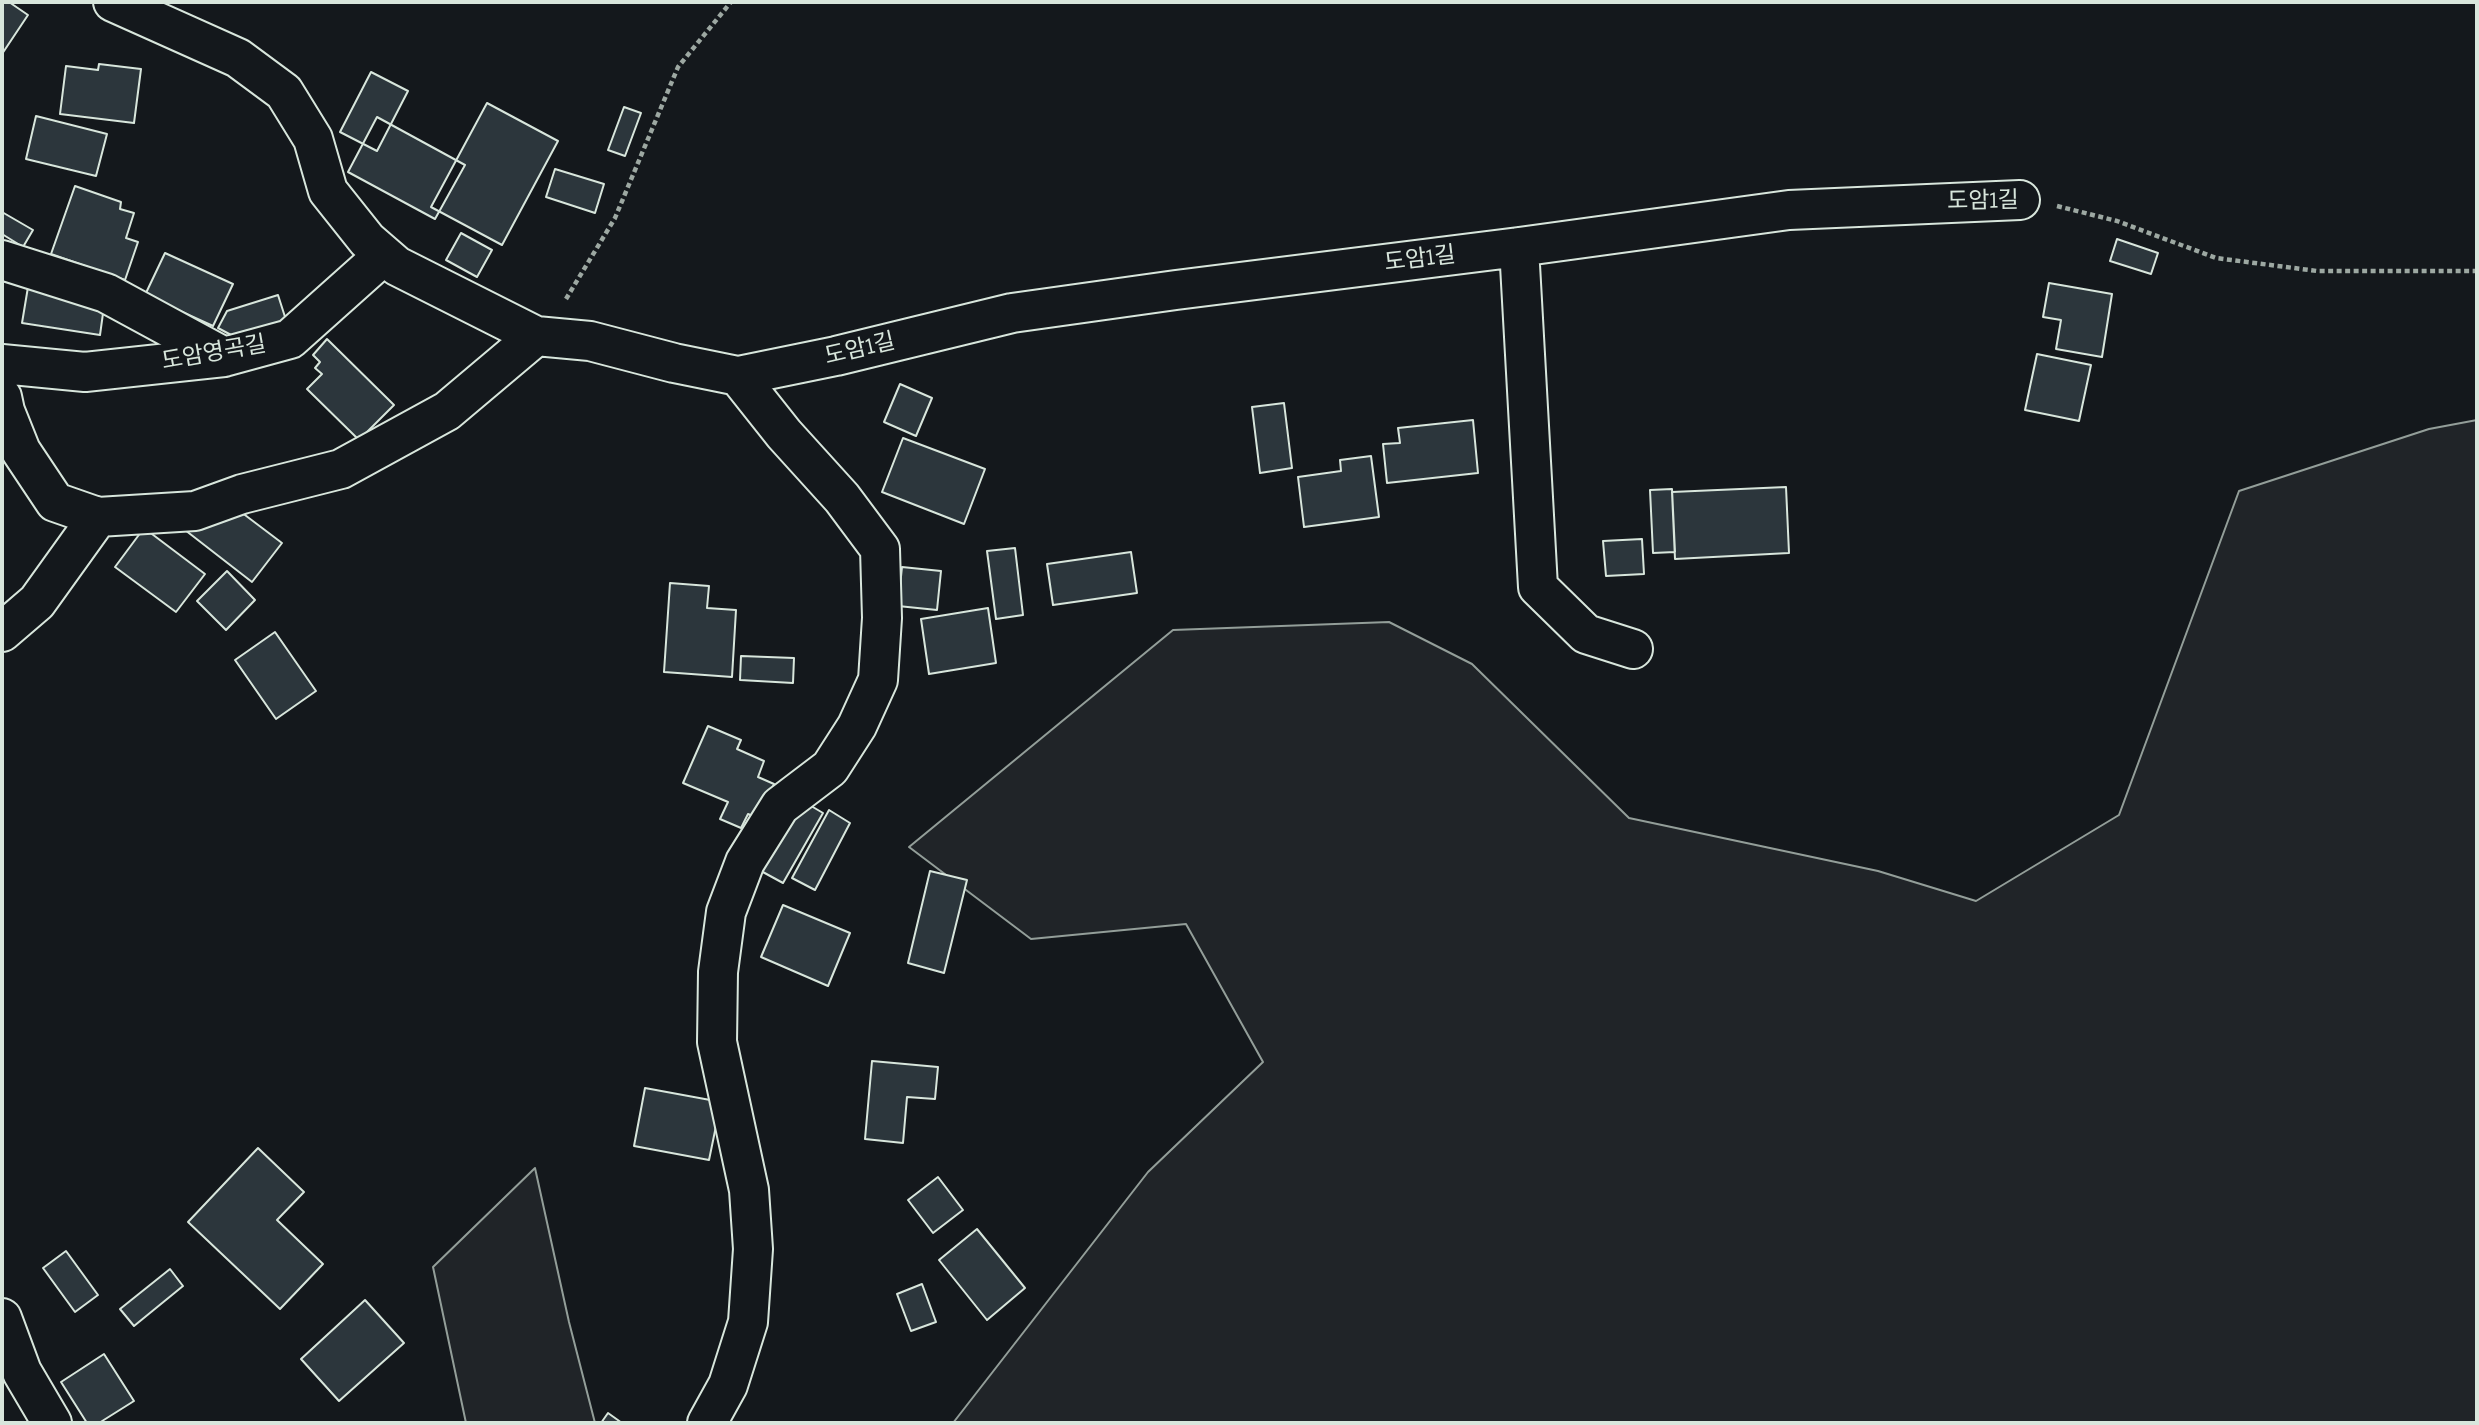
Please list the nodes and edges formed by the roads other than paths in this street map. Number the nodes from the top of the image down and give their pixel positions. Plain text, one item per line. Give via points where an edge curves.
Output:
1 (113, 2) edge
2 (2021, 200) road end
3 (1520, 247) junction
4 (384, 255) junction
5 (2, 260) edge
6 (536, 336) junction
7 (224, 357) junction
8 (2, 364) edge
9 (738, 376) junction
10 (2, 397) edge
11 (98, 517) junction
12 (2, 632) edge
13 (1633, 649) dead end
14 (2, 1318) edge
15 (52, 1423) edge
16 (707, 1423) edge

1 - 4 street via 238,58 284,92 313,139 328,191
2 - 3 street, 도암1길 via 1789,210
3 - 9 street, 도암1길 via 1012,313
3 - 13 street via 1538,587 1586,634
4 - 6 street, 도암1길
4 - 7 street, 도암영곡길 via 290,339
5 - 7 street via 106,293
6 - 9 street, 도암1길 via 590,341
6 - 11 street via 447,411 341,469 195,511
7 - 8 street, 도암영곡길 via 85,372
9 - 16 street via 880,549 881,618 878,680 857,726 830,768 780,806 745,862 726,912 717,1042 749,1190 753,1249 748,1322 728,1385
10 - 11 street via 21,451 55,502
11 - 12 street via 37,602
14 - 15 street via 22,1372

